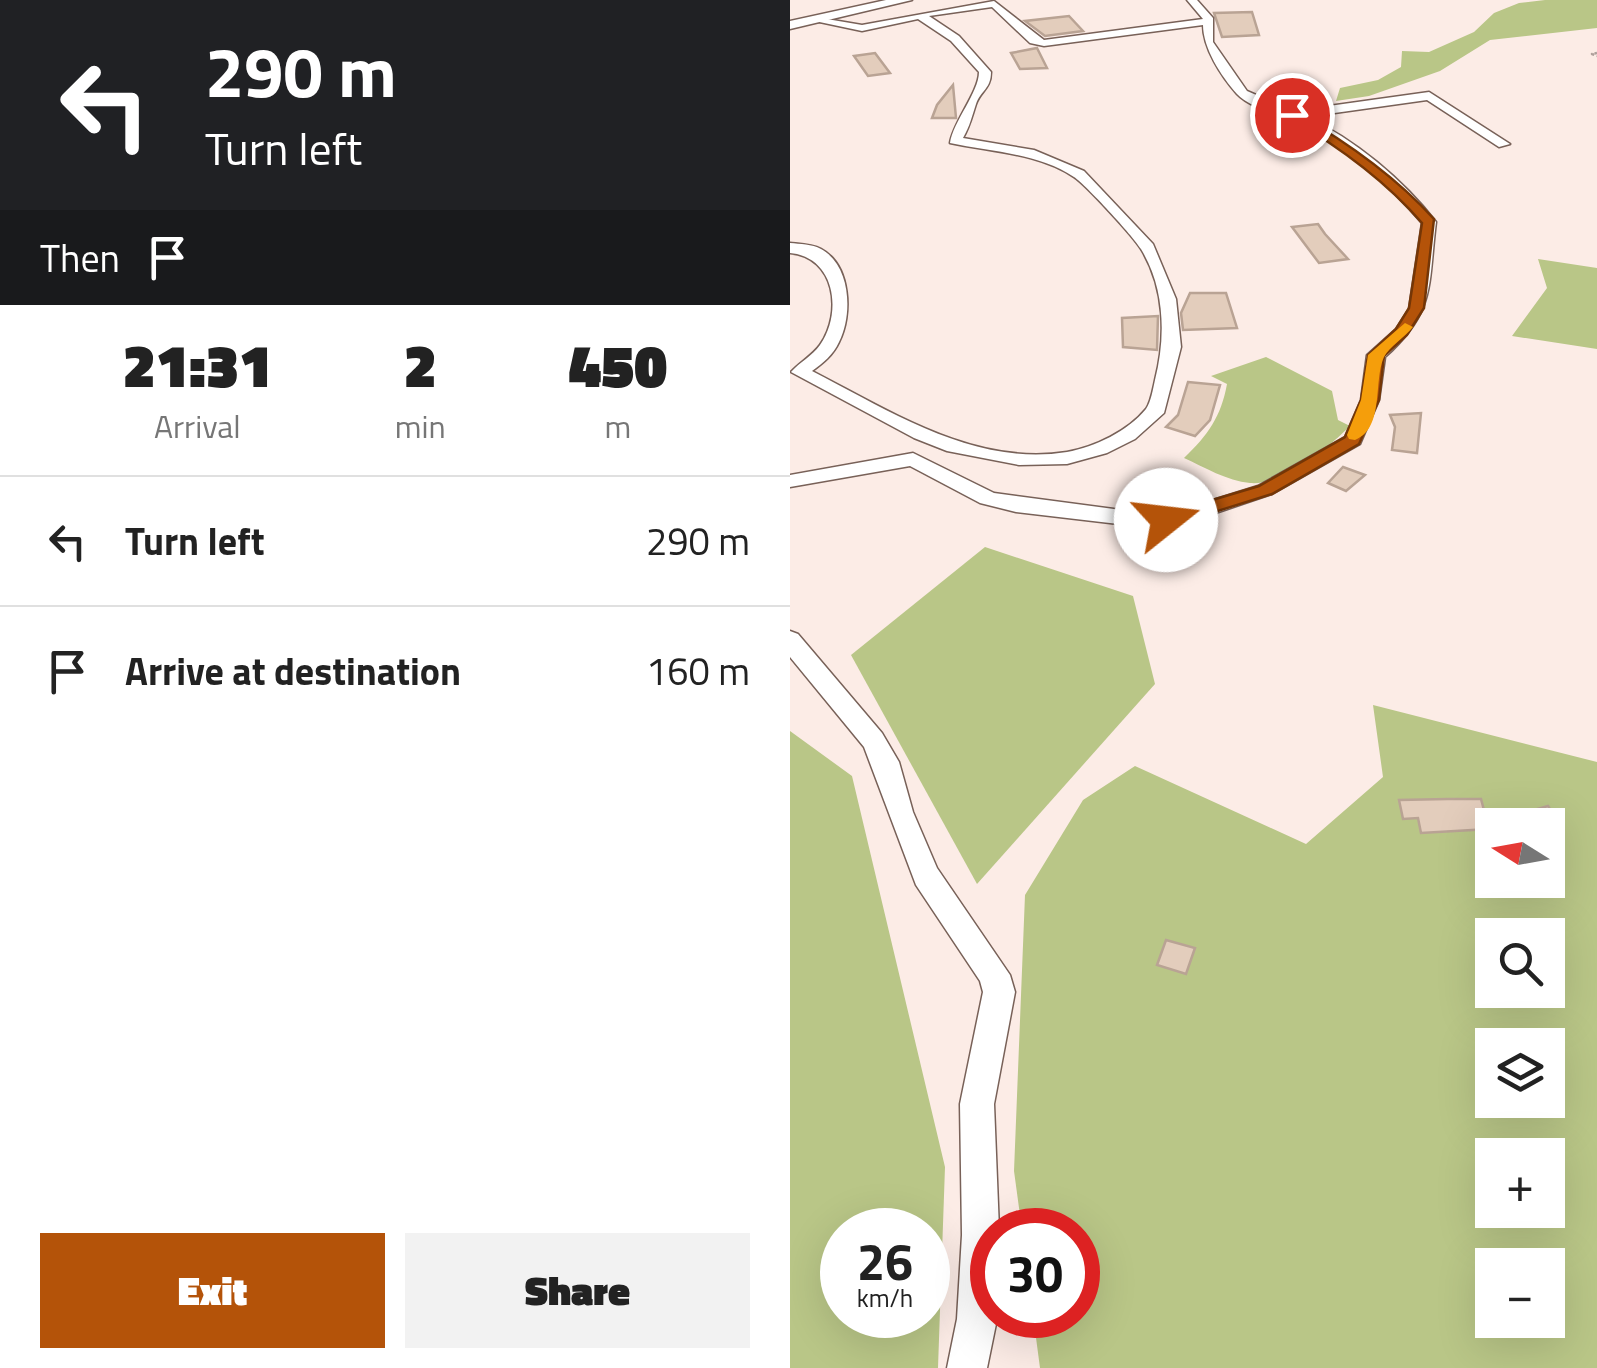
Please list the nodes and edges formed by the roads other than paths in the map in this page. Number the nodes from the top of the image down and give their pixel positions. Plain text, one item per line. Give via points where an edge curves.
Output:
1 (905, 0) edge
2 (1192, 0) edge
3 (918, 15) junction
4 (815, 20) junction
5 (1204, 22) dead end
6 (790, 25) edge
7 (1292, 115) junction
8 (1504, 144) dead end
9 (790, 248) edge
10 (790, 482) edge
11 (790, 640) edge
12 (966, 1368) edge

1 - 4 main road
2 - 7 street via 1208,18 1208,42 1230,79 1244,94
3 - 4 street via 862,28
3 - 5 street via 994,4 1034,42 1044,43
3 - 9 street via 953,38 985,72 986,85 955,140 1029,153 1079,174 1148,247 1168,298 1172,347 1157,409 1128,435 1067,458 985,455 896,424 800,372 830,342 839,300 837,279 822,258
4 - 6 main road
7 - 8 street via 1430,96
7 - 10 street via 1342,143 1407,197 1430,228 1417,308 1376,355 1361,424 1338,452 1265,490 1166,520 1016,505 987,498 913,459
11 - 12 street via 879,751 926,876 994,974 999,992 977,1104 977,1319

